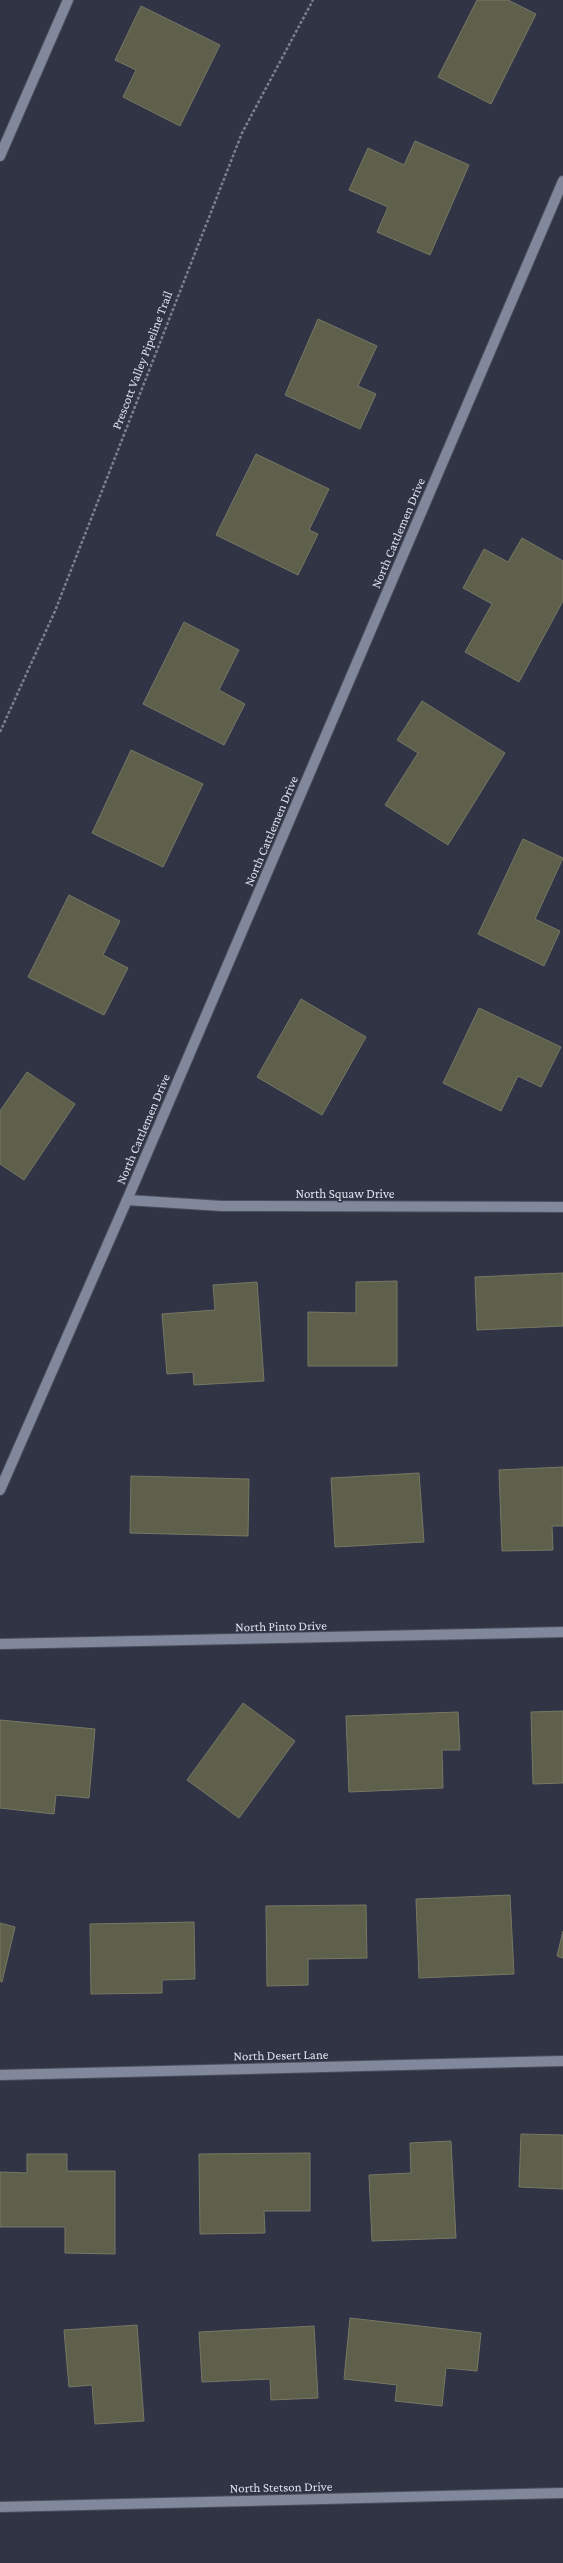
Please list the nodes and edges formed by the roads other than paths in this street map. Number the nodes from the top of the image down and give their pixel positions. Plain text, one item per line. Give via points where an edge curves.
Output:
1 (68, 0) edge
2 (0, 156) edge
3 (563, 181) edge
4 (127, 1200) junction
5 (563, 1207) edge
6 (0, 1490) edge
7 (563, 1632) edge
8 (0, 1644) edge
9 (563, 2061) edge
10 (0, 2075) edge
11 (563, 2493) edge
12 (0, 2507) edge

1 - 2 street
3 - 4 street, North Cattlemen Drive
4 - 5 street, North Squaw Drive via 222,1206
4 - 6 street, North Cattlemen Drive
7 - 8 street, North Pinto Drive
9 - 10 street, North Desert Lane
11 - 12 street, North Stetson Drive

